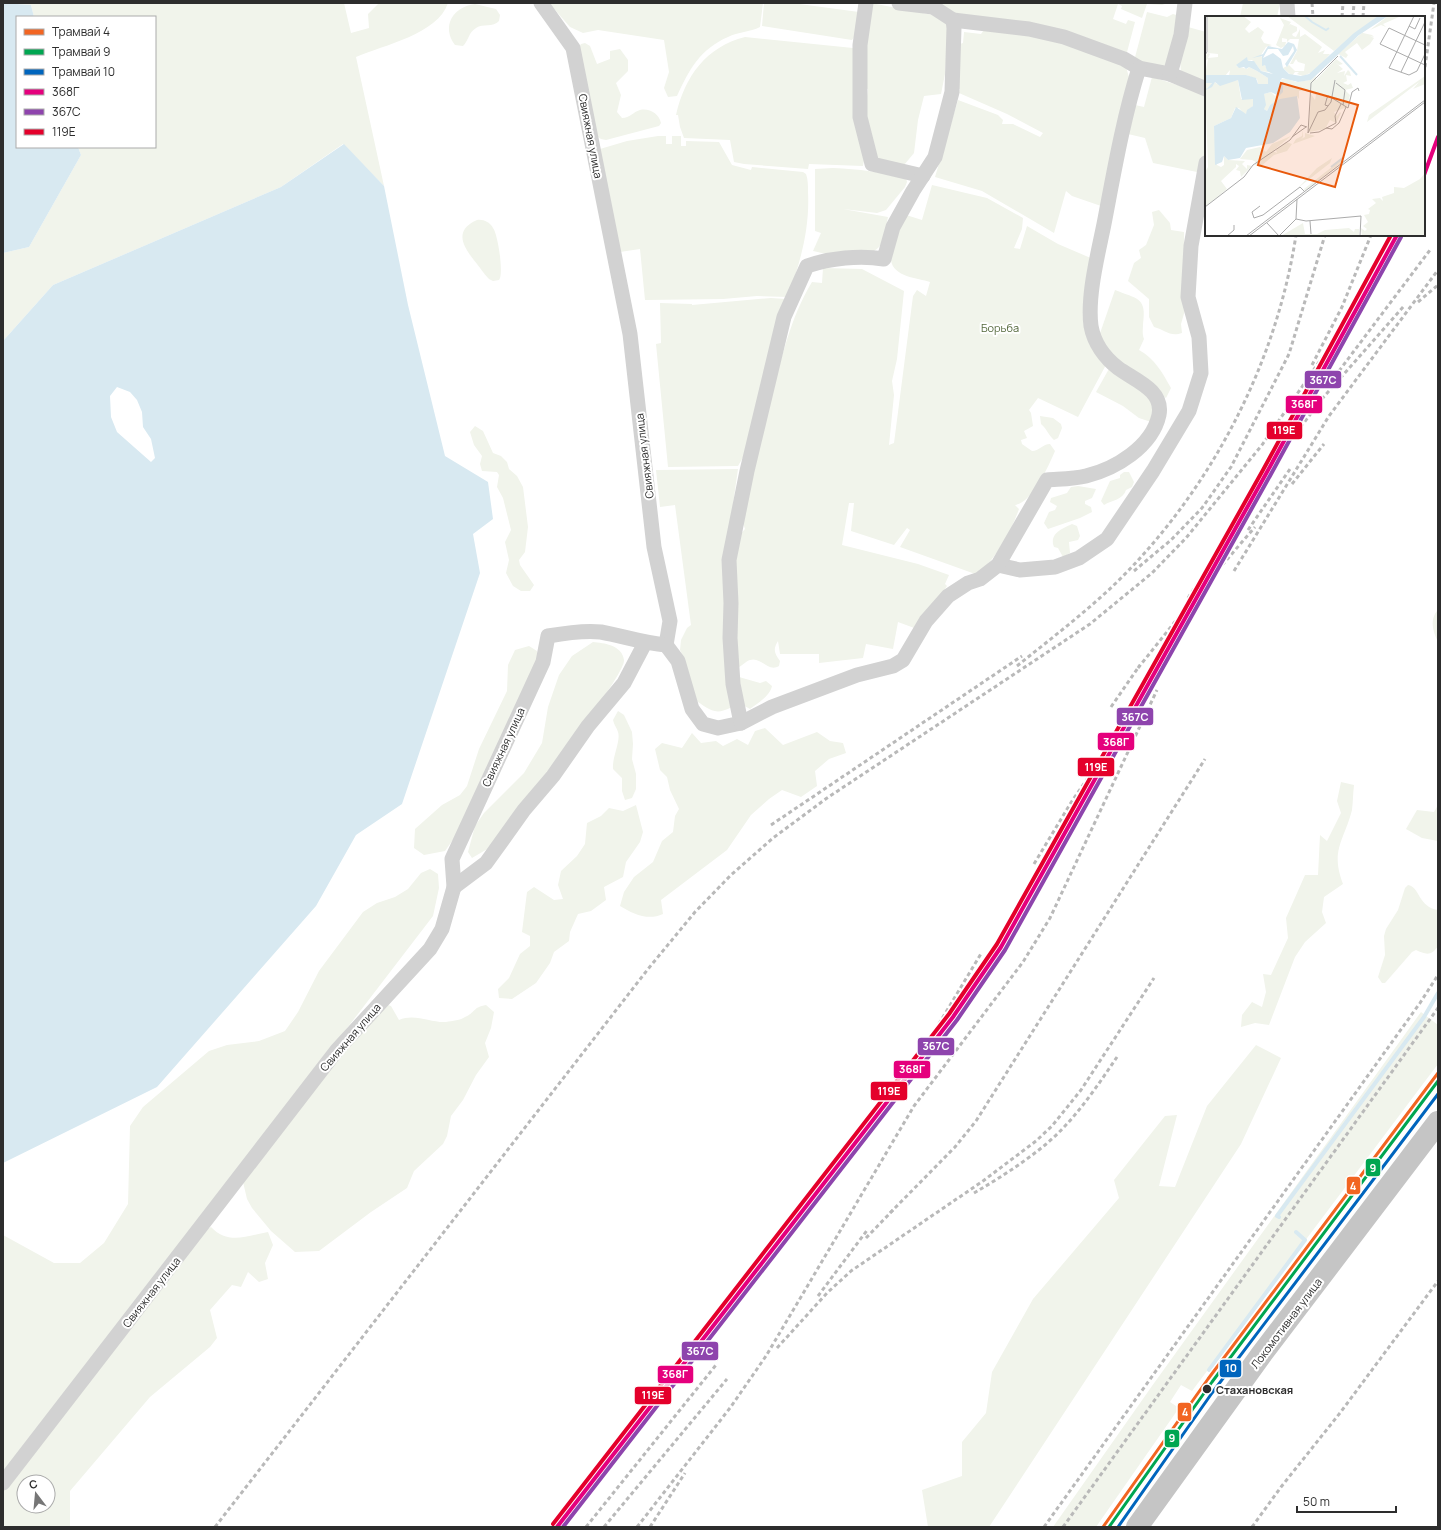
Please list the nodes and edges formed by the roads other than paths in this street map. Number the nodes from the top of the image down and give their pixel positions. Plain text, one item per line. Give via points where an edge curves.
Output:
1 (541, 3) edge
2 (866, 3) edge
3 (899, 3) edge
4 (1185, 3) edge
5 (1287, 3) edge
6 (932, 5) edge
7 (1288, 16) edge
8 (953, 20) junction
9 (1139, 68) junction
10 (1170, 74) junction
11 (1205, 89) edge
12 (1205, 169) edge
13 (922, 176) junction
14 (998, 565) junction
15 (644, 643) junction
16 (666, 645) junction
17 (741, 723) junction
18 (454, 887) junction
19 (1438, 1122) edge
20 (3, 1483) edge
21 (1137, 1527) edge

1 - 16 street, Свияжная улица via 573,48 630,334 654,547 670,621
2 - 13 street via 860,45 860,117 872,164
3 - 6 street
4 - 10 street via 1182,35
5 - 7 street
6 - 8 street
8 - 9 street via 1029,29 1064,37 1124,59
8 - 13 street via 952,92 935,157
9 - 10 street
9 - 14 street via 1124,118 1096,263 1091,325 1097,343 1110,360 1156,395 1159,416 1144,442 1111,468 1084,476 1047,480
10 - 11 street
12 - 14 street via 1192,246 1188,297 1200,337 1201,373 1189,411 1153,471 1107,539 1079,558 1055,567 1020,570
13 - 17 street via 893,227 884,259 872,257 838,260 807,266 784,317 728,560 732,676
14 - 17 street via 980,579 968,583 948,596 926,621 903,660 893,666 857,675 772,707
15 - 16 street, Свияжная улица
15 - 18 street via 624,683 588,726 486,864
15 - 18 street, Свияжная улица via 600,632 548,636 543,662 452,860
16 - 17 street via 678,662 692,709 703,724 718,728
18 - 20 street, Свияжная улица via 442,929 430,949 337,1050
19 - 21 main road, Локомотивная улица via 1261,1355

